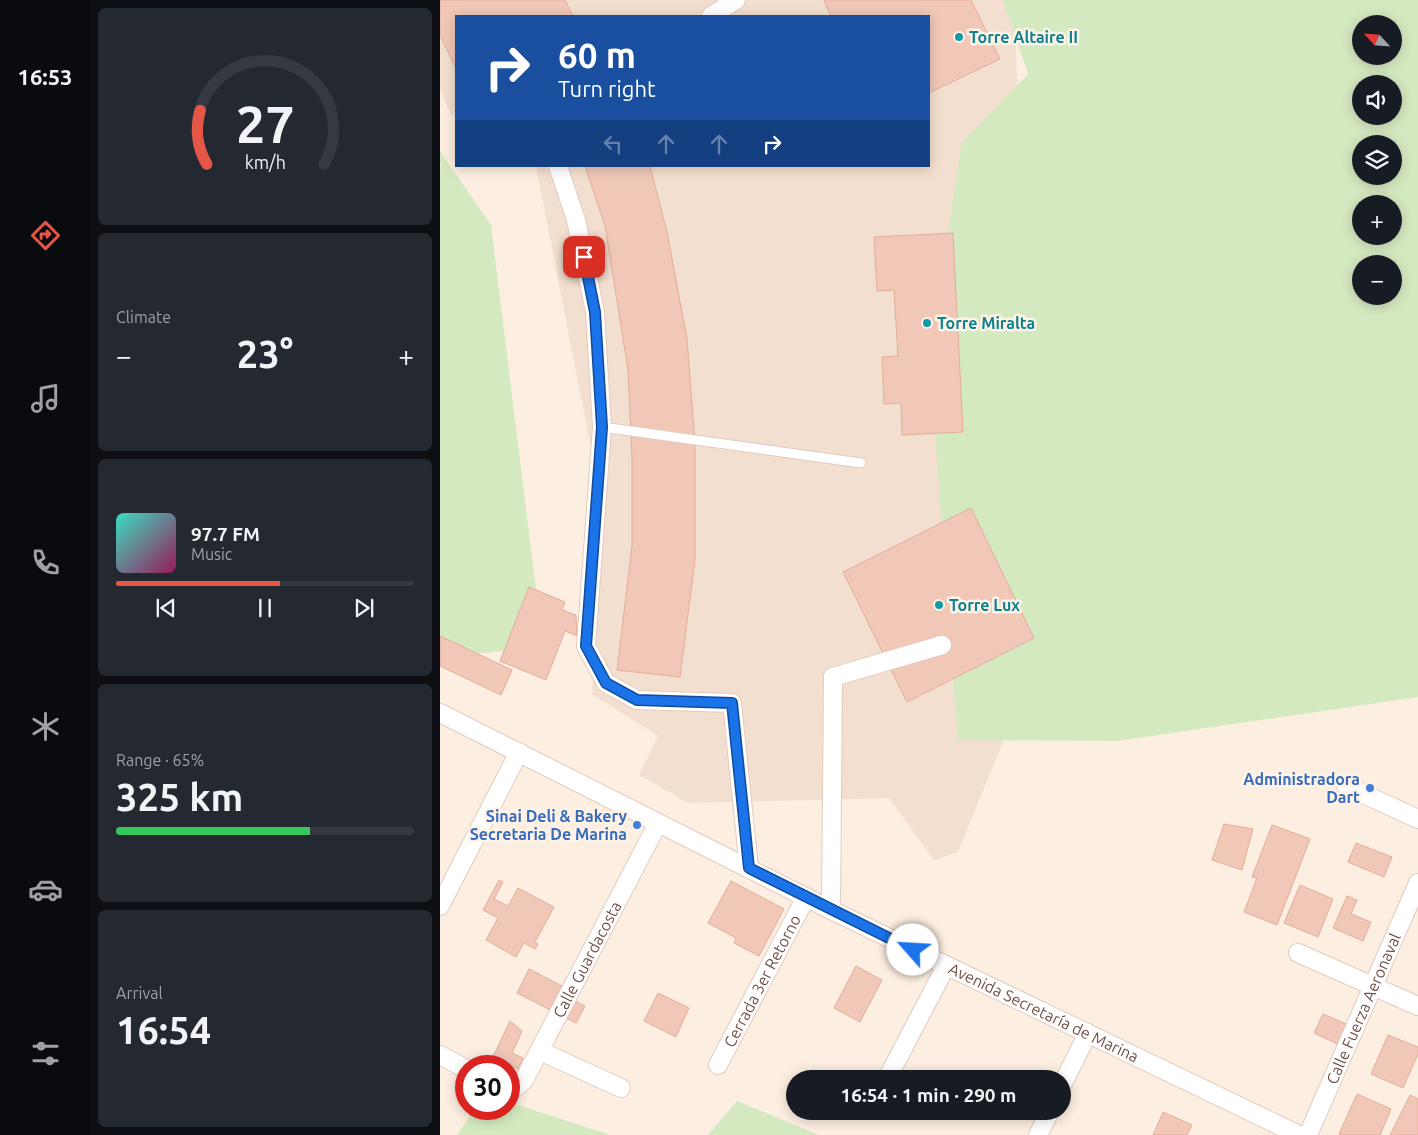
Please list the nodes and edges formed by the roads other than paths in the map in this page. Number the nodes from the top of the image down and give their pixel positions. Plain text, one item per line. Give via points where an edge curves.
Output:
1 (736, 0) edge
2 (713, 15) edge
3 (558, 167) edge
4 (602, 427) junction
5 (862, 463) dead end
6 (942, 645) dead end
7 (444, 719) edge
8 (519, 752) junction
9 (1346, 786) dead end
10 (1418, 819) edge
11 (658, 823) junction
12 (749, 868) junction
13 (1418, 883) edge
14 (806, 897) junction
15 (440, 906) edge
16 (831, 910) junction
17 (1298, 953) dead end
18 (946, 966) junction
19 (1373, 987) junction
20 (1418, 1006) edge
21 (1088, 1033) junction
22 (540, 1051) junction
23 (440, 1056) edge
24 (455, 1063) edge
25 (718, 1064) dead end
26 (892, 1070) edge
27 (1070, 1070) edge
28 (520, 1084) edge
29 (620, 1088) dead end
30 (1046, 1120) edge
31 (1038, 1135) edge
32 (1299, 1135) edge
33 (1308, 1135) edge

1 - 2 street
3 - 4 street via 576,220 595,312
4 - 5 lane
4 - 12 street via 586,646 606,683 637,700 732,703
6 - 16 street via 833,677
7 - 8 street, Avenida Secretaría de Marina
8 - 11 street, Avenida Secretaría de Marina
8 - 15 street
9 - 10 street
11 - 12 street, Avenida Secretaría de Marina
11 - 22 street, Calle Guardacosta
12 - 14 street, Avenida Secretaría de Marina
13 - 19 street, Calle Fuerza Aeronaval
14 - 16 street, Avenida Secretaría de Marina
14 - 25 street, Cerrada 3er Retorno
16 - 18 street, Avenida Secretaría de Marina
17 - 19 street
18 - 21 street, Avenida Secretaría de Marina
18 - 26 street
19 - 20 street
19 - 33 street, Calle Fuerza Aeronaval
21 - 27 street
21 - 32 street, Avenida Secretaría de Marina
22 - 28 street, Calle Guardacosta
22 - 29 street
23 - 24 street
30 - 31 street

